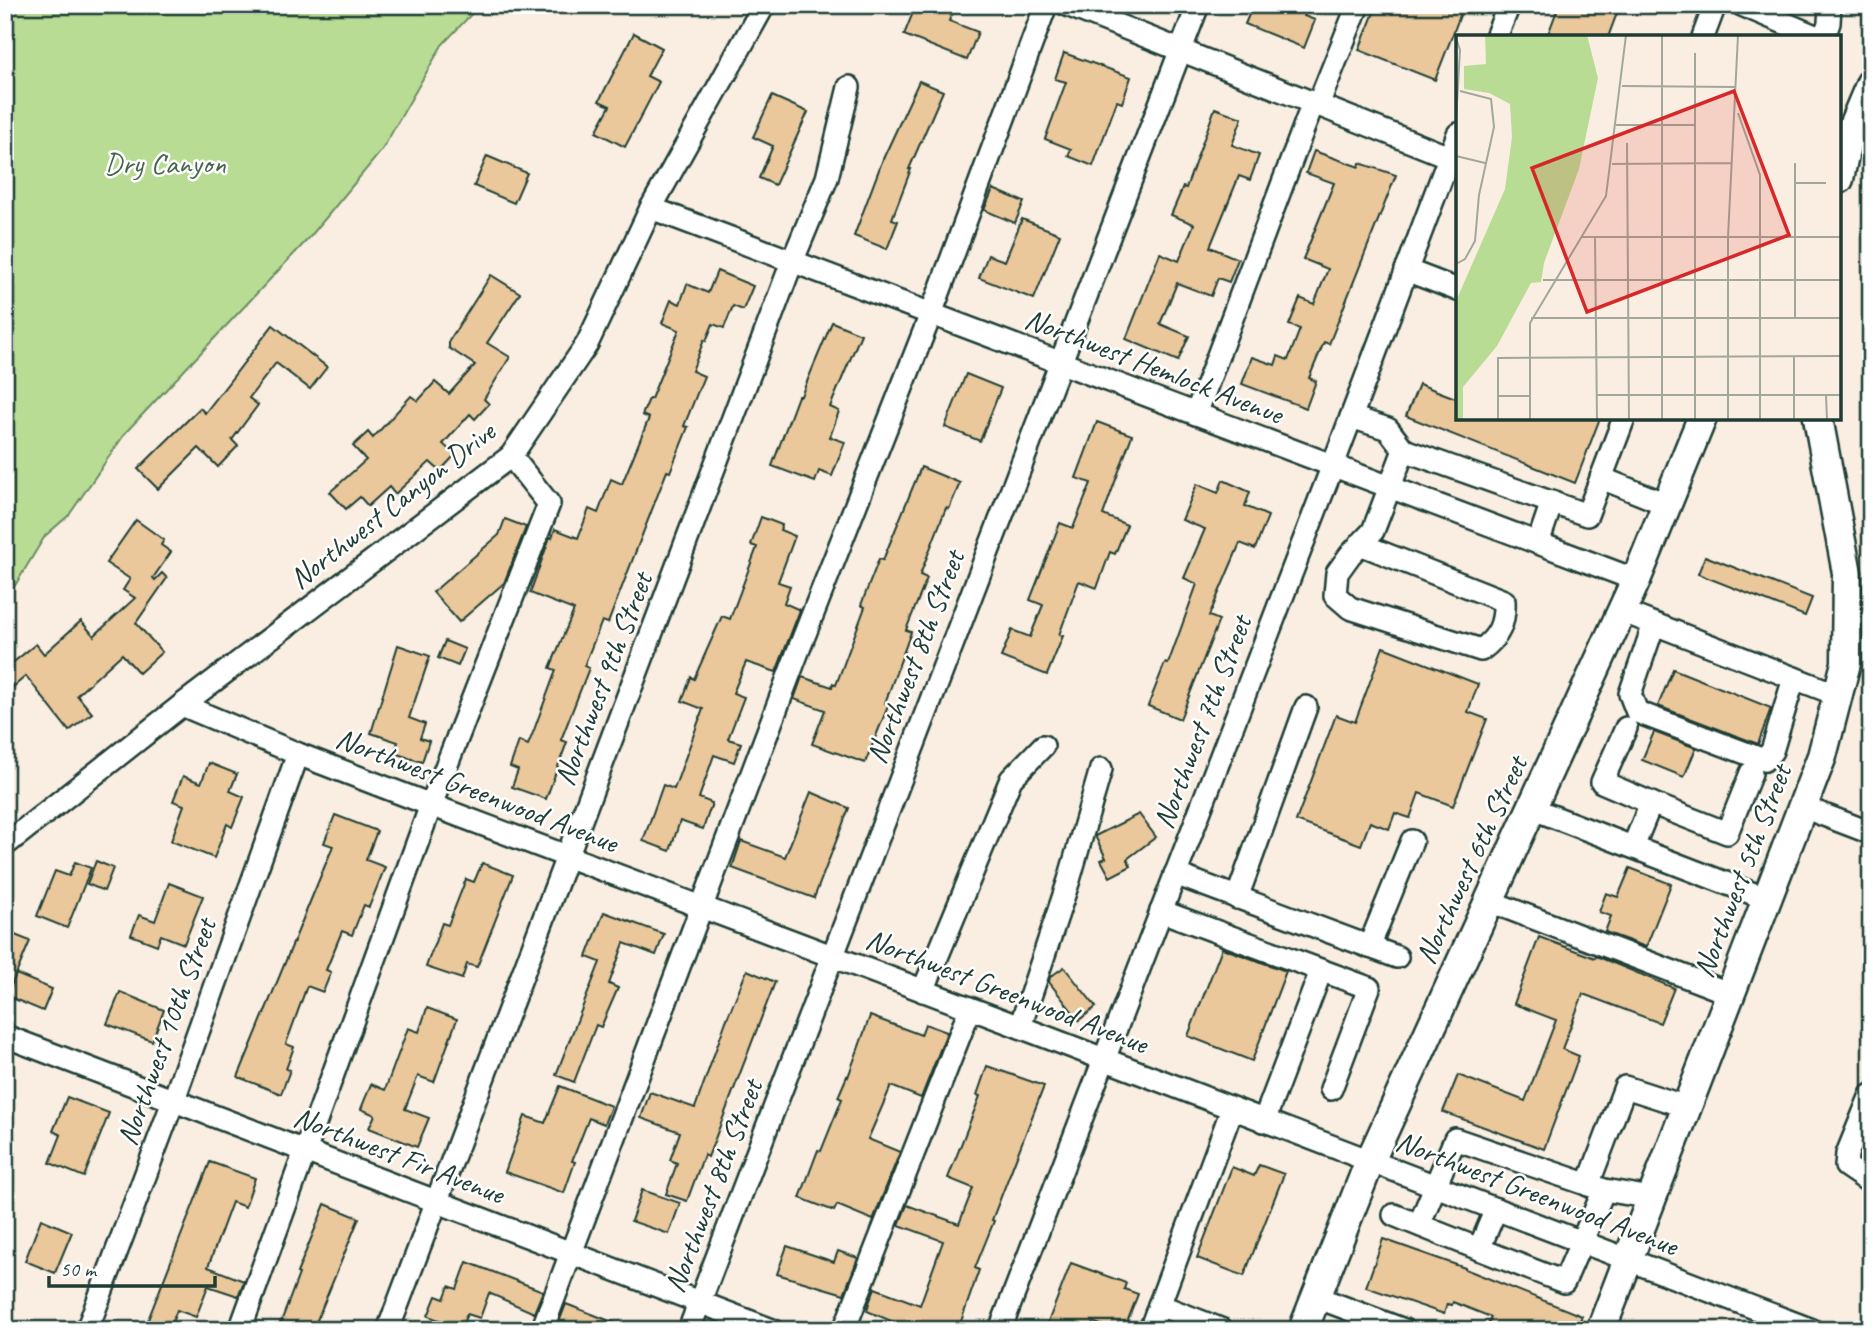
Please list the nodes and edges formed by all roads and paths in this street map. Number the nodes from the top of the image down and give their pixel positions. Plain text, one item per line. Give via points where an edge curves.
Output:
1 (764, 5) edge
2 (1046, 5) edge
3 (1067, 5) edge
4 (1198, 5) edge
5 (1357, 5) edge
6 (1509, 5) edge
7 (1715, 5) edge
8 (1742, 5) edge
9 (1830, 5) edge
10 (1497, 35) edge
11 (1704, 35) edge
12 (1812, 35) edge
13 (1825, 35) edge
14 (1180, 50) junction
15 (1871, 83) edge
16 (849, 86) dead end
17 (1316, 104) junction
18 (1456, 139) edge
19 (1843, 146) edge
20 (1449, 157) junction
21 (651, 208) junction
22 (792, 262) junction
23 (1406, 270) junction
24 (1456, 289) edge
25 (932, 314) junction
26 (1060, 363) junction
27 (1196, 414) junction
28 (1352, 417) junction
29 (1623, 420) edge
30 (1715, 420) edge
31 (1814, 422) edge
32 (1698, 428) edge
33 (1404, 450) junction
34 (511, 456) junction
35 (1333, 466) junction
36 (1601, 478) junction
37 (1390, 487) junction
38 (1552, 502) junction
39 (1666, 505) junction
40 (1538, 543) junction
41 (1360, 544) junction
42 (1636, 580) junction
43 (1621, 611) junction
44 (1654, 624) junction
45 (1794, 678) junction
46 (1838, 695) junction
47 (182, 705) junction
48 (1306, 707) dead end
49 (1626, 728) dead end
50 (1043, 746) dead end
51 (298, 754) junction
52 (1101, 769) dead end
53 (1751, 773) dead end
54 (1651, 803) junction
55 (432, 805) junction
56 (1803, 807) junction
57 (1531, 808) junction
58 (1871, 833) edge
59 (1412, 841) dead end
60 (5, 845) edge
61 (1633, 847) junction
62 (568, 856) junction
63 (1175, 874) junction
64 (1237, 898) junction
65 (1768, 899) junction
66 (1489, 901) junction
67 (703, 908) junction
68 (1161, 911) junction
69 (1369, 947) junction
70 (832, 957) junction
71 (1397, 957) dead end
72 (1321, 971) junction
73 (923, 991) junction
74 (1731, 994) junction
75 (970, 1009) junction
76 (1020, 1027) junction
77 (5, 1036) edge
78 (1104, 1060) junction
79 (1331, 1089) dead end
80 (1871, 1095) edge
81 (174, 1100) junction
82 (1687, 1107) junction
83 (1232, 1109) junction
84 (1264, 1121) junction
85 (305, 1151) junction
86 (1370, 1161) junction
87 (1871, 1183) edge
88 (1436, 1187) junction
89 (1596, 1188) junction
90 (1652, 1198) junction
91 (437, 1202) junction
92 (1496, 1209) junction
93 (1394, 1215) dead end
94 (1419, 1226) junction
95 (1583, 1243) junction
96 (1479, 1249) junction
97 (570, 1252) junction
98 (1628, 1259) junction
99 (1316, 1297) junction
100 (700, 1302) junction
101 (1159, 1305) junction
102 (1764, 1321) edge
103 (87, 1330) edge
104 (240, 1330) edge
105 (388, 1330) edge
106 (542, 1330) edge
107 (689, 1330) edge
108 (772, 1330) edge
109 (844, 1330) edge
110 (1000, 1330) edge
111 (1150, 1330) edge
112 (1223, 1330) edge
113 (1303, 1330) edge
114 (1404, 1330) edge
115 (1601, 1330) edge
116 (1812, 1330) edge

1 - 21 street, Northwest Canyon Drive
2 - 25 street
3 - 14 street
4 - 14 street, Northwest 8th Street
5 - 17 street
6 - 10 street
7 - 11 street
8 - 12 street
9 - 13 street
14 - 17 street
14 - 26 street, Northwest 8th Street
15 - 19 main road
16 - 22 street, Northwest 9th Street via 827,178
17 - 20 street
17 - 27 street
18 - 20 street, Northwest 7th Street
20 - 23 street, Northwest 7th Street
21 - 22 street, Northwest Hemlock Avenue
21 - 34 street, Northwest Canyon Drive via 587,344
22 - 25 street, Northwest Hemlock Avenue
22 - 62 street, Northwest 9th Street
23 - 24 street
23 - 28 street, Northwest 7th Street
25 - 26 street, Northwest Hemlock Avenue
25 - 67 street via 797,654
26 - 27 street, Northwest Hemlock Avenue
26 - 70 street, Northwest 8th Street
27 - 35 street, Northwest Hemlock Avenue
28 - 33 street via 1388,429
28 - 35 street, Northwest 7th Street
29 - 36 street
30 - 32 main road
31 - 46 main road, Northwest 5th Street via 1847,572 1846,663
32 - 39 main road, Northwest 6th Street
33 - 37 street
33 - 38 street
34 - 47 street, Northwest Canyon Drive
34 - 55 street via 549,503
35 - 37 street, Northwest Hemlock Avenue
35 - 63 street, Northwest 7th Street
36 - 38 street via 1587,515
36 - 39 street
37 - 40 street, Northwest Hemlock Avenue
37 - 41 street via 1373,531
38 - 40 street
39 - 42 main road, Northwest 6th Street
40 - 42 street, Northwest Hemlock Avenue
41 - 41 street via 1336,573 1335,595 1350,608 1481,650 1494,641 1504,620 1504,601
42 - 43 main road, Northwest 6th Street
43 - 44 street
43 - 57 main road, Northwest 6th Street
44 - 45 street
44 - 45 street via 1630,694 1637,712 1764,760 1772,751
45 - 46 street
46 - 56 main road, Northwest 5th Street
47 - 51 street, Northwest Greenwood Avenue
47 - 60 street, Northwest Canyon Drive
48 - 64 street
49 - 54 street via 1602,782
50 - 73 street via 1011,779
51 - 55 street, Northwest Greenwood Avenue
51 - 81 street, Northwest 10th Street
52 - 76 street
53 - 54 street via 1727,833
54 - 61 street
55 - 62 street, Northwest Greenwood Avenue
55 - 85 street
56 - 58 street
56 - 65 main road, Northwest 5th Street
57 - 61 street
57 - 66 main road, Northwest 6th Street
59 - 69 street
61 - 65 street
62 - 67 street, Northwest Greenwood Avenue
62 - 91 street, Northwest 9th Street
63 - 64 street
63 - 68 street, Northwest 7th Street
64 - 69 street
65 - 74 main road, Northwest 5th Street
66 - 74 street
66 - 86 main road, Northwest 6th Street
67 - 70 street, Northwest Greenwood Avenue
67 - 97 street
68 - 72 street
68 - 78 street, Northwest 7th Street
69 - 71 street
70 - 73 street, Northwest Greenwood Avenue
70 - 100 street, Northwest 8th Street
72 - 79 street via 1369,988
72 - 84 street
73 - 75 street, Northwest Greenwood Avenue
74 - 82 main road, Northwest 5th Street
75 - 76 street, Northwest Greenwood Avenue
75 - 109 street
76 - 78 street, Northwest Greenwood Avenue
77 - 81 street, Northwest Fir Avenue
78 - 83 street, Northwest Greenwood Avenue
78 - 110 street, Northwest 7th Street
80 - 87 street via 1846,1166
81 - 85 street, Northwest Fir Avenue
81 - 103 street, Northwest 10th Street
82 - 89 street via 1625,1087
82 - 90 main road, Northwest 5th Street
83 - 84 street, Northwest Greenwood Avenue
83 - 101 street
84 - 86 street, Northwest Greenwood Avenue
85 - 91 street, Northwest Fir Avenue
85 - 104 street
86 - 88 street, Northwest Greenwood Avenue
86 - 99 main road, Northwest 6th Street
88 - 89 street via 1455,1139
88 - 92 street, Northwest Greenwood Avenue
88 - 94 street
89 - 90 street
89 - 95 street
90 - 98 main road, Northwest 5th Street
91 - 97 street, Northwest Fir Avenue
91 - 105 street, Northwest 9th Street
92 - 95 street, Northwest Greenwood Avenue
92 - 96 street
93 - 94 street
94 - 96 street
95 - 96 street via 1564,1282
95 - 98 street, Northwest Greenwood Avenue
97 - 100 street, Northwest Fir Avenue
97 - 106 street
98 - 102 street, Northwest Greenwood Avenue
98 - 115 main road, Northwest 5th Street
99 - 113 main road, Northwest 6th Street
99 - 114 street
100 - 107 street, Northwest 8th Street
100 - 108 street, Northwest Fir Avenue
101 - 111 street
101 - 112 street
102 - 116 street, Northwest Greenwood Avenue

